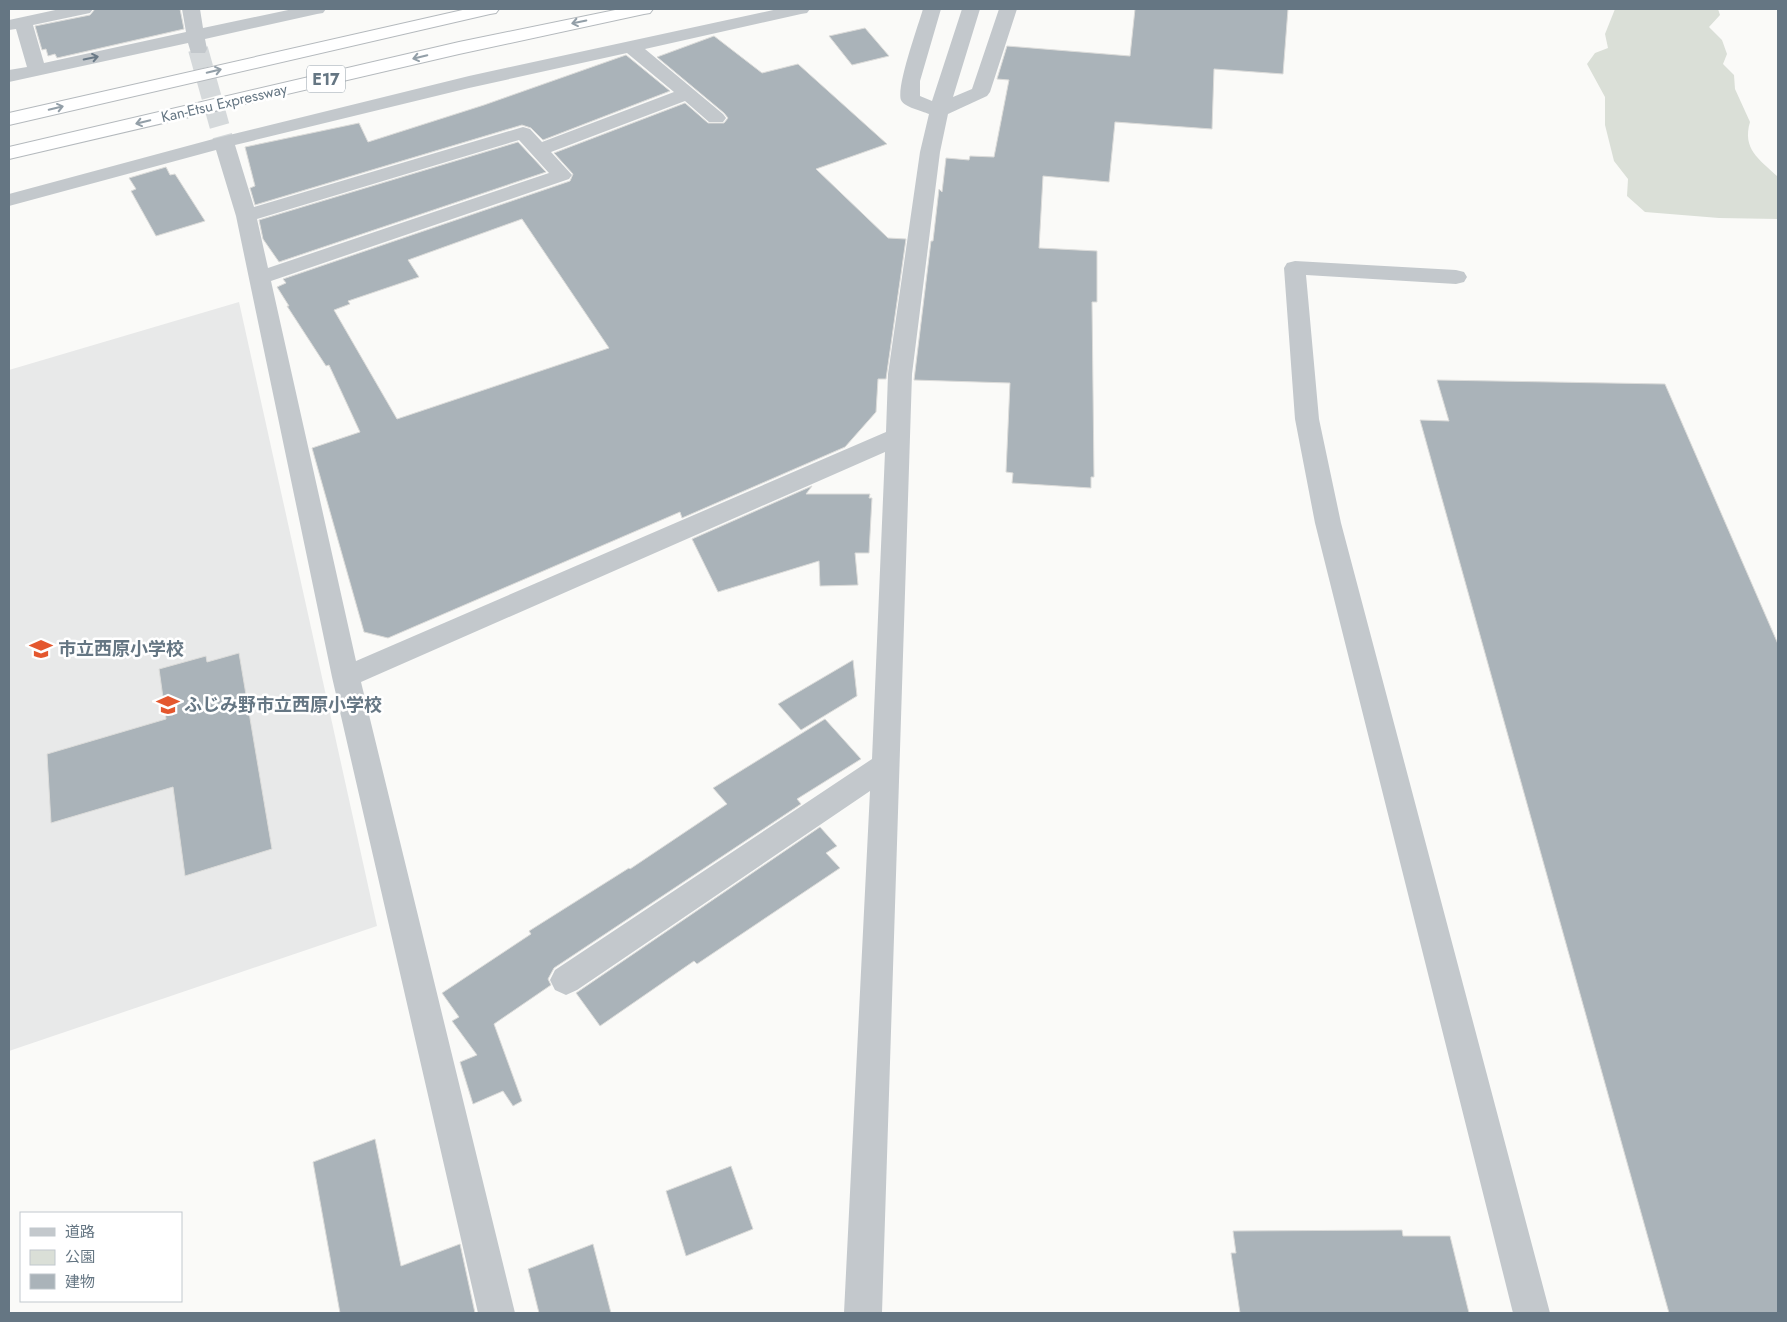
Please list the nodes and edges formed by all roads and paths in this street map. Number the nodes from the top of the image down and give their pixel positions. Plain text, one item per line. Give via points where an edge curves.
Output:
1 (84, 9) edge
2 (191, 9) edge
3 (318, 9) edge
4 (490, 9) edge
5 (644, 9) edge
6 (801, 9) edge
7 (932, 9) edge
8 (971, 9) edge
9 (1008, 9) edge
10 (252, 15) edge
11 (16, 23) edge
12 (196, 42) junction
13 (630, 46) junction
14 (37, 70) junction
15 (9, 76) edge
16 (688, 92) junction
17 (939, 111) junction
18 (716, 118) dead end
19 (9, 119) edge
20 (224, 142) junction
21 (538, 150) junction
22 (9, 153) edge
23 (9, 200) edge
24 (246, 216) junction
25 (259, 278) junction
26 (1456, 278) dead end
27 (897, 437) junction
28 (346, 677) junction
29 (886, 765) junction
30 (566, 980) dead end
31 (496, 1313) edge
32 (862, 1313) edge
33 (1532, 1313) edge

1 - 11 street
2 - 12 street
3 - 10 street
19 -> 4 highway, Kan-Etsu Expressway / E17
5 -> 22 highway, Kan-Etsu Expressway / E17 via 460,48
6 - 13 street
7 - 17 street via 911,81 910,99
8 - 17 street
9 - 17 street via 980,92
10 - 12 street
11 - 14 street
14 -> 12 street
13 - 16 street
13 - 20 street
14 - 15 street
16 - 18 street
16 - 21 street
17 - 27 street via 930,152 900,374
20 - 23 street
20 - 24 street
21 - 24 street via 523,132
21 - 25 street via 562,175
24 - 25 street
25 - 28 street
26 - 33 street via 1295,268 1307,419 1328,523
27 - 28 street
27 - 29 street
28 - 31 street
29 - 30 street
29 - 32 street

